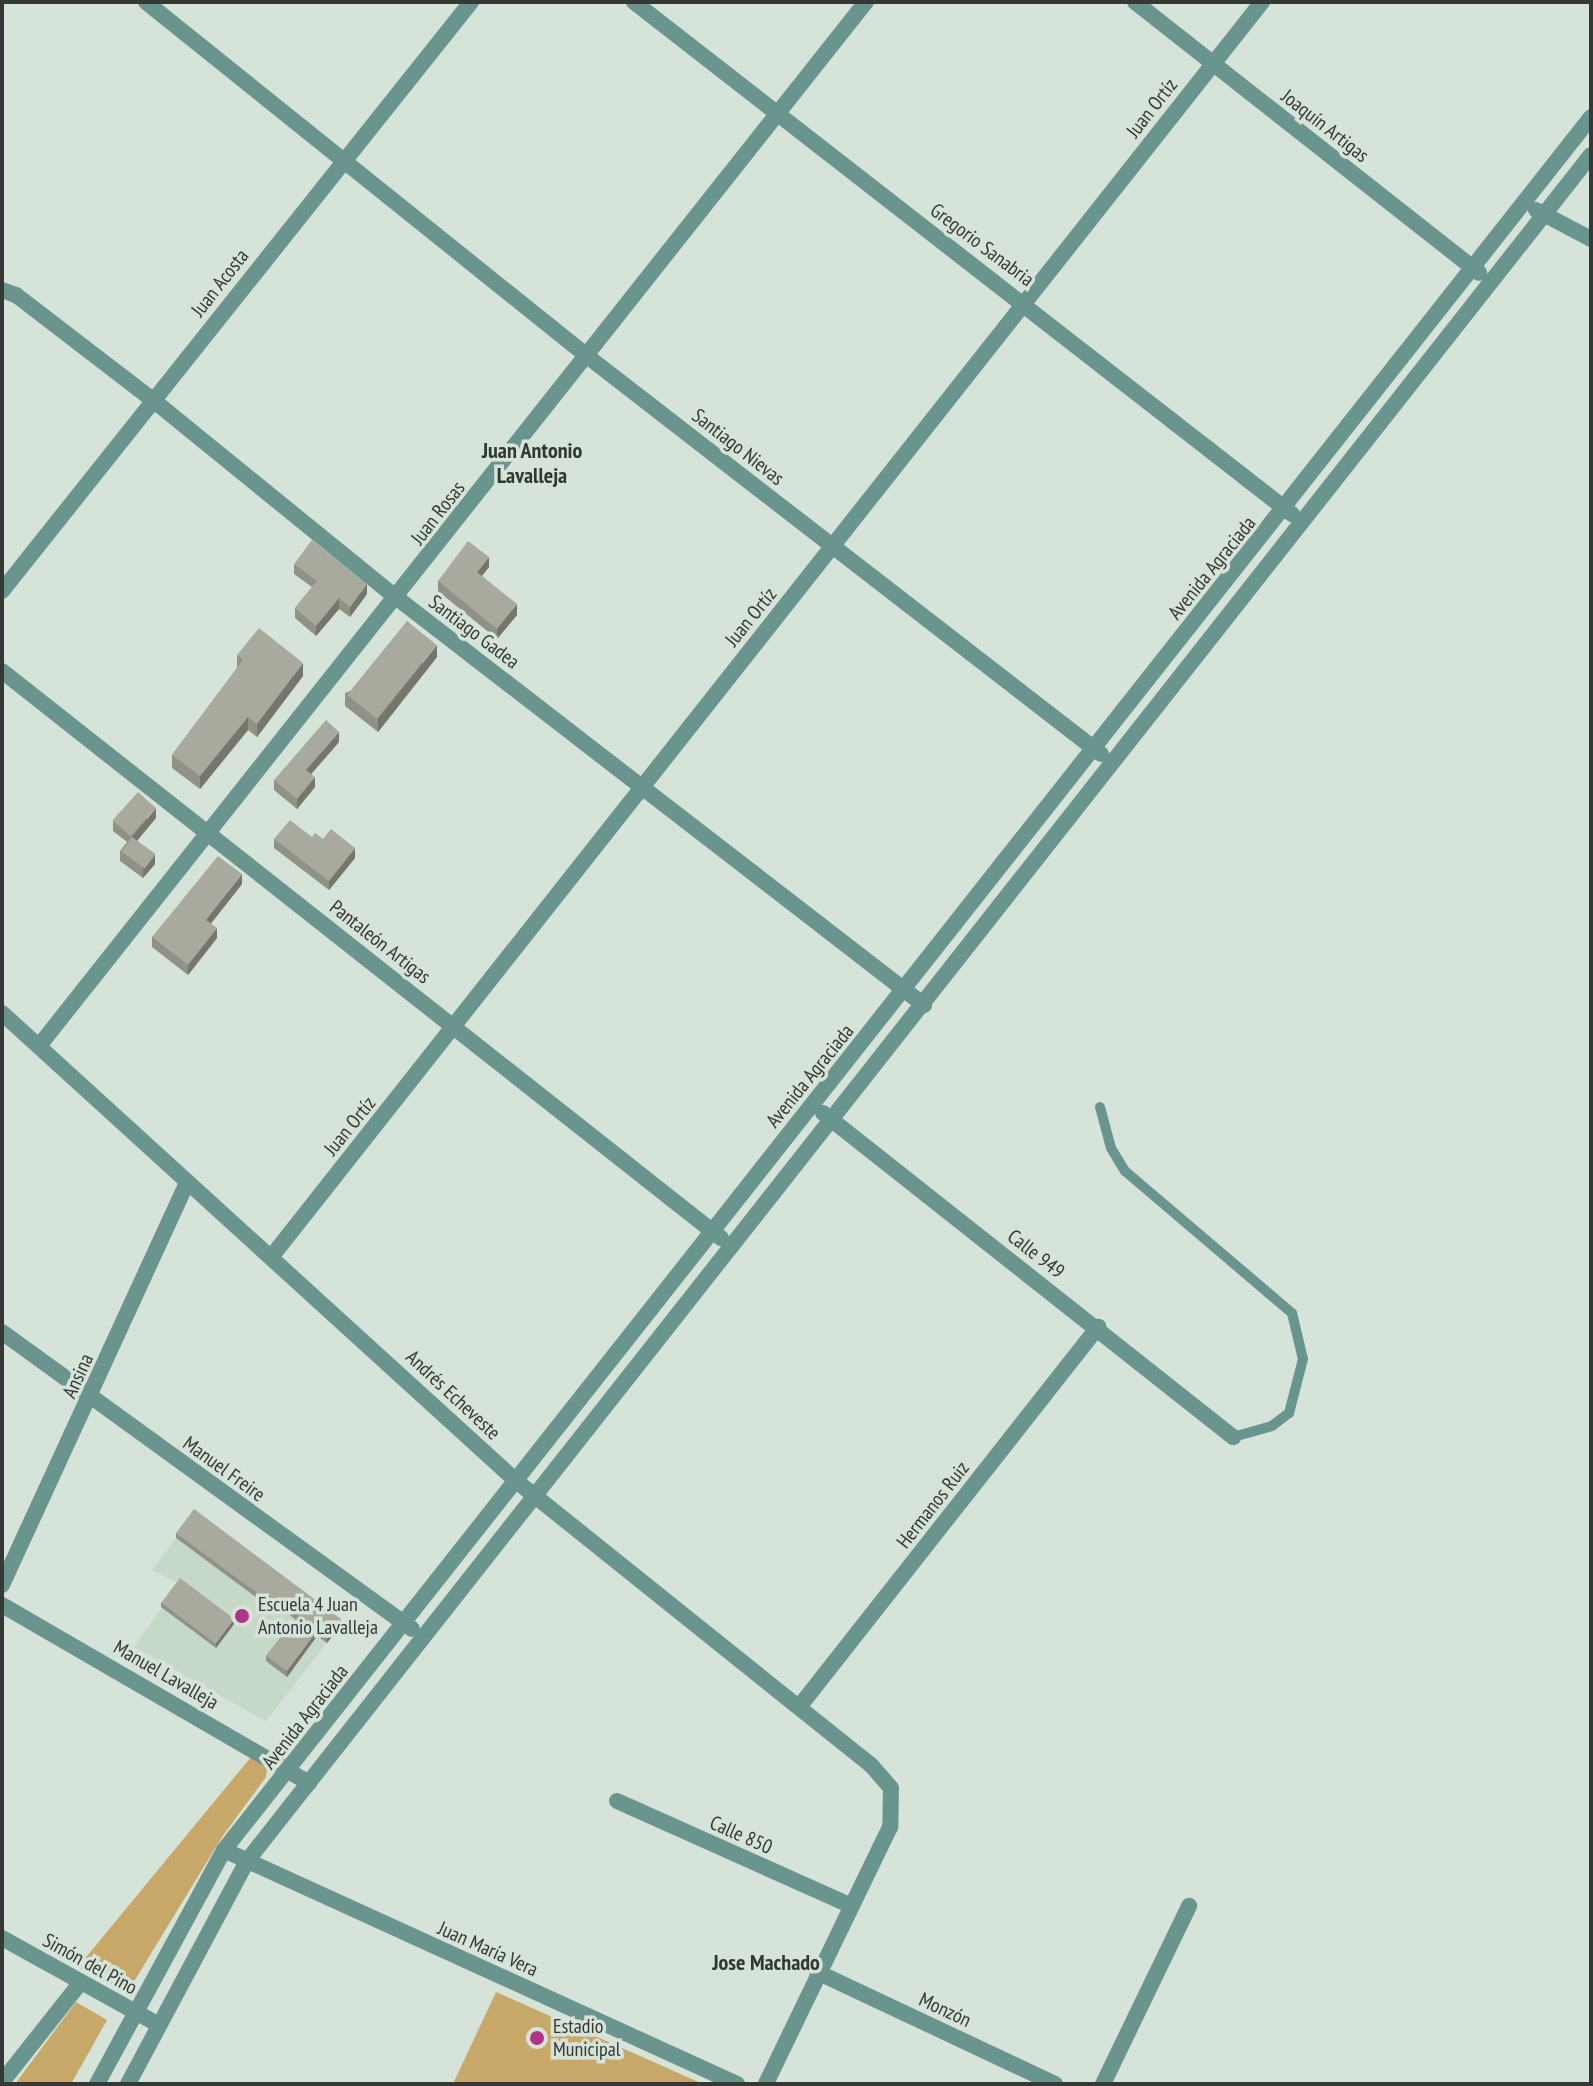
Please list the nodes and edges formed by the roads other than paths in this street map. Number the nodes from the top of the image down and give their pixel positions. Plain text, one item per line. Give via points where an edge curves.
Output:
1 (146, 2) edge
2 (471, 2) edge
3 (634, 2) edge
4 (866, 2) edge
5 (1135, 2) edge
6 (1262, 2) edge
7 (1213, 63) junction
8 (776, 115) junction
9 (1591, 117) edge
10 (1591, 155) edge
11 (342, 161) junction
12 (1523, 204) junction
13 (1544, 214) junction
14 (1591, 239) edge
15 (1473, 268) junction
16 (1490, 281) junction
17 (2, 290) edge
18 (1026, 303) junction
19 (587, 356) junction
20 (153, 400) junction
21 (1285, 508) junction
22 (1303, 522) junction
23 (833, 546) junction
24 (2, 591) edge
25 (397, 598) junction
26 (2, 671) edge
27 (1095, 750) junction
28 (1112, 763) junction
29 (642, 785) junction
30 (209, 833) junction
31 (905, 991) junction
32 (924, 1005) junction
33 (2, 1013) edge
34 (455, 1026) junction
35 (39, 1046) junction
36 (813, 1105) junction
37 (1100, 1107) dead end
38 (831, 1119) junction
39 (187, 1182) junction
40 (714, 1232) junction
41 (731, 1246) junction
42 (272, 1256) junction
43 (1098, 1327) junction
44 (2, 1332) edge
45 (90, 1396) junction
46 (1233, 1437) joint
47 (515, 1480) junction
48 (534, 1496) junction
49 (2, 1585) edge
50 (2, 1605) edge
51 (404, 1624) junction
52 (423, 1638) junction
53 (799, 1707) junction
54 (290, 1768) junction
55 (309, 1783) junction
56 (617, 1801) dead end
57 (224, 1850) junction
58 (247, 1861) junction
59 (849, 1905) junction
60 (1189, 1906) dead end
61 (2, 1938) edge
62 (817, 1972) junction
63 (81, 1982) junction
64 (135, 2012) junction
65 (159, 2025) junction
66 (2, 2082) edge
67 (97, 2084) edge
68 (128, 2084) edge
69 (737, 2084) edge
70 (766, 2084) edge
71 (1055, 2084) edge
72 (1103, 2084) edge

1 - 11 street, Santiago Nievas
2 - 11 street, Juan Acosta
3 - 8 street, Gregorio Sanabria
4 - 8 street, Juan Rosas
5 - 7 street, Joaquín Artigas
6 - 7 street, Juan Ortíz
7 - 15 street, Joaquín Artigas
7 - 18 street, Juan Ortíz
8 - 18 street, Gregorio Sanabria
8 - 19 street, Juan Rosas
9 - 12 street, Avenida Agraciada
10 - 13 street, Avenida Agraciada
11 - 19 street, Santiago Nievas
11 - 20 street, Juan Acosta
12 - 13 street
12 - 15 street, Avenida Agraciada
13 - 14 street
13 - 16 street, Avenida Agraciada
15 - 16 street, Joaquín Artigas
15 - 21 street, Avenida Agraciada
16 - 22 street, Avenida Agraciada
17 - 20 street, Santiago Gadea via 16,295
18 - 21 street, Gregorio Sanabria
18 - 23 street, Juan Ortíz
19 - 23 street, Santiago Nievas
19 - 25 street, Juan Rosas
20 - 24 street, Juan Acosta
20 - 25 street, Santiago Gadea
21 - 22 street, Gregorio Sanabria
21 - 27 street, Avenida Agraciada
22 - 28 street, Avenida Agraciada
23 - 27 street, Santiago Nievas
23 - 29 street, Juan Ortíz
25 - 29 street, Santiago Gadea
25 - 30 street, Juan Rosas
26 - 30 street, Pantaleón Artigas
27 - 28 street, Santiago Nievas
27 - 31 street, Avenida Agraciada
28 - 32 street, Avenida Agraciada
29 - 31 street, Santiago Gadea
29 - 34 street, Juan Ortíz
30 - 34 street, Pantaleón Artigas
30 - 35 street, Juan Rosas
31 - 32 street, Santiago Gadea
31 - 36 street, Avenida Agraciada
32 - 38 street, Avenida Agraciada
33 - 35 street, Andrés Echeveste
34 - 40 street, Pantaleón Artigas
34 - 42 street, Juan Ortíz
35 - 39 street, Andrés Echeveste
36 - 38 street, Calle 949
36 - 40 street, Avenida Agraciada
37 - 46 lane via 1111,1148 1125,1171 1292,1313 1303,1359 1289,1413 1272,1426
38 - 41 street, Avenida Agraciada
38 - 43 street, Calle 949
39 - 42 street, Andrés Echeveste
39 - 45 street, Ansina
40 - 41 street, Pantaleón Artigas
40 - 47 street, Avenida Agraciada
41 - 48 street, Avenida Agraciada
42 - 47 street, Andrés Echeveste
43 - 46 street, Calle 949
43 - 53 street, Hermanos Ruiz
44 - 45 street, Manuel Freire
45 - 49 street, Ansina
45 - 51 street, Manuel Freire
47 - 48 street, Andrés Echeveste
47 - 51 street, Avenida Agraciada
48 - 52 street, Avenida Agraciada
48 - 53 street, Andrés Echeveste
50 - 54 street, Manuel Lavalleja
51 - 52 street, Manuel Freire
51 - 54 street, Avenida Agraciada
52 - 55 street, Avenida Agraciada
53 - 59 street, Andrés Echeveste via 891,1788 890,1827
54 - 55 street, Manuel Lavalleja
54 - 57 street, Avenida Agraciada
55 - 58 street, Avenida Agraciada
56 - 59 street, Calle 850
57 - 58 street, Juan María Vera
57 - 64 street, Avenida Agraciada
58 - 65 street, Avenida Agraciada
58 - 69 street, Juan María Vera
59 - 62 street
60 - 72 street
61 - 63 street, Simón del Pino
62 - 70 street
62 - 71 street, Monzón
63 - 64 street, Simón del Pino
63 - 66 street
64 - 65 street, Simón del Pino
64 - 67 street, Avenida Agraciada
65 - 68 street, Avenida Agraciada

